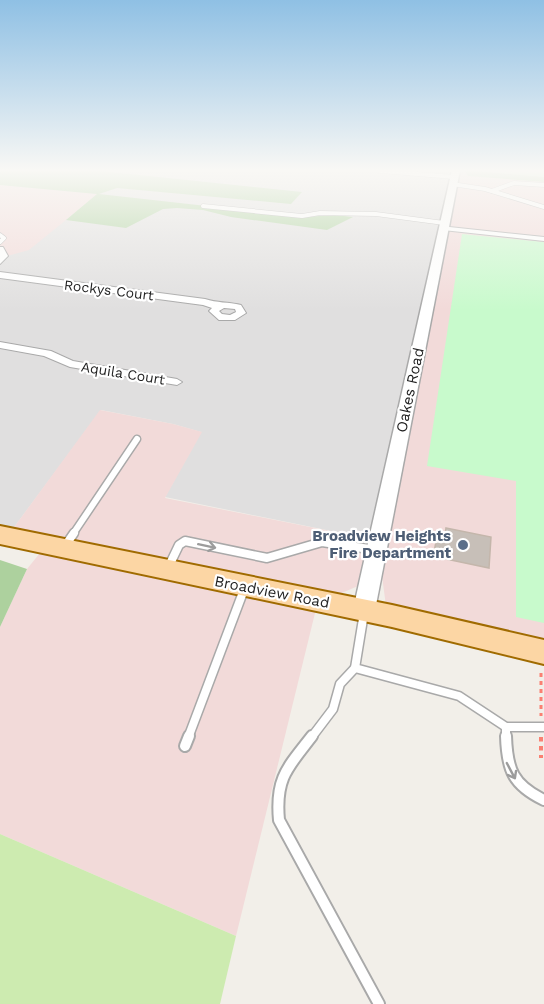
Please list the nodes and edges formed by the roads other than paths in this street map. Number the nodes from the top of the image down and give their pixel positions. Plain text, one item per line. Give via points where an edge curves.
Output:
1 (392, 217) edge
2 (446, 217) edge
3 (444, 226) junction
4 (0, 235) edge
5 (544, 239) edge
6 (0, 242) edge
7 (0, 249) edge
8 (0, 262) edge
9 (0, 275) edge
10 (218, 307) dead end
11 (0, 345) edge
12 (177, 382) dead end
13 (137, 439) dead end
14 (0, 535) edge
15 (64, 549) junction
16 (377, 550) junction
17 (166, 570) junction
18 (245, 587) junction
19 (364, 610) junction
20 (544, 651) edge
21 (355, 668) junction
22 (506, 727) junction
23 (544, 727) edge
24 (185, 746) dead end
25 (544, 800) edge
26 (379, 1004) edge

1 - 3 lane
2 - 3 street, Oakes Road
3 - 5 street
3 - 16 street, Oakes Road
4 - 6 lane via 4,238
7 - 8 street via 4,255
9 - 10 street, Rockys Court via 205,302
11 - 12 street, Aquila Court via 47,353 70,364
13 - 15 lane
14 - 15 main road, Broadview Road
15 - 17 main road, Broadview Road
17 -> 16 lane via 185,541 267,558 322,542
16 - 19 street, Oakes Road
17 - 18 main road, Broadview Road
18 - 19 main road, Broadview Road
18 - 24 lane
19 - 20 main road, Broadview Road
19 - 21 lane
21 - 22 lane via 459,696
21 - 26 lane via 340,684 333,709 286,770 277,801 279,820
22 - 23 lane
22 -> 25 lane via 506,762 517,783

